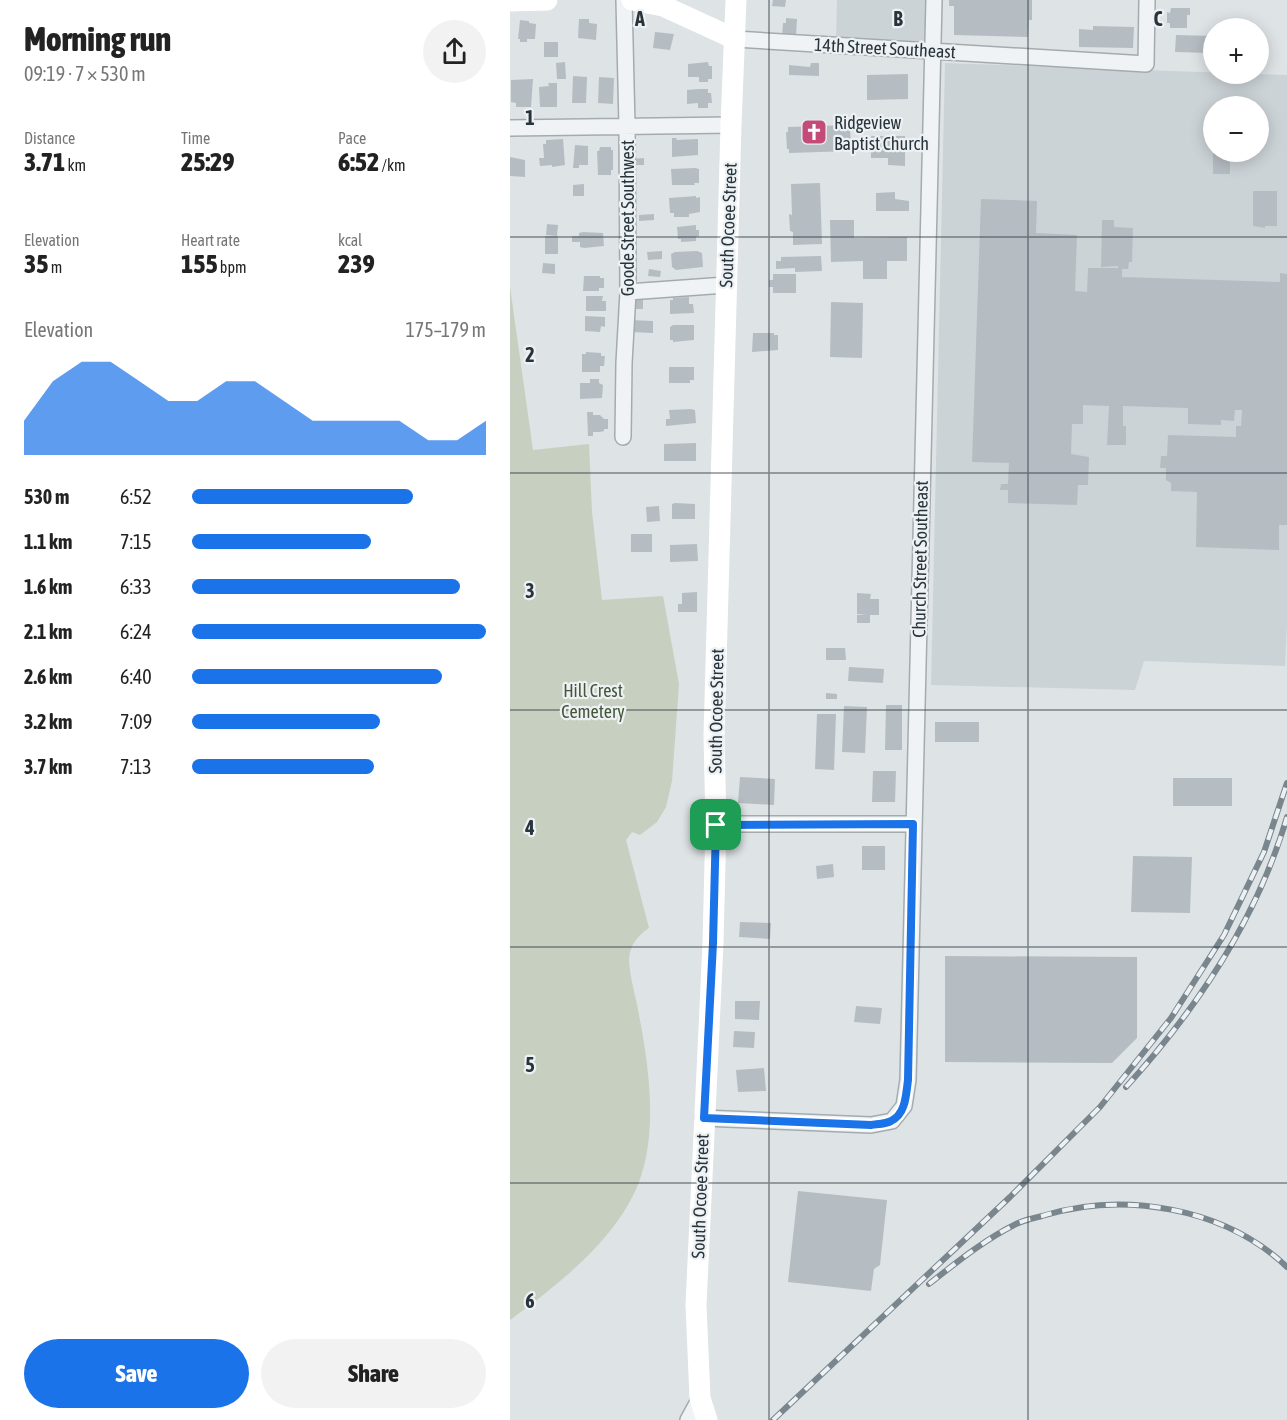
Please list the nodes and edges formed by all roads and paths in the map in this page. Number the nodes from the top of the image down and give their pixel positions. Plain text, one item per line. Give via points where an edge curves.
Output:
1 (547, 0) edge
2 (624, 0) edge
3 (632, 0) edge
4 (736, 0) edge
5 (934, 0) edge
6 (1147, 0) edge
7 (510, 1) edge
8 (735, 39) junction
9 (932, 50) junction
10 (731, 125) junction
11 (627, 126) junction
12 (510, 128) edge
13 (726, 285) junction
14 (628, 292) junction
15 (623, 437) dead end
16 (913, 824) junction
17 (716, 825) junction
18 (704, 1118) junction
19 (700, 1398) junction
20 (688, 1420) edge
21 (707, 1420) edge

1 - 7 street
2 - 11 street, Goode Street Southwest
3 - 8 street, 14th Street Southeast via 663,6
4 - 8 street, South Ocoee Street
5 - 9 street, Church Street Southeast
6 - 9 street, 14th Street Southeast via 1146,64
8 - 9 street, 14th Street Southeast
8 - 10 street, South Ocoee Street
9 - 16 street, Church Street Southeast
10 - 11 street
10 - 13 street, South Ocoee Street
11 - 12 street
11 - 14 street, Goode Street Southwest
13 - 14 street
13 - 17 street, South Ocoee Street via 714,736
14 - 15 street, Goode Street Southwest
16 - 17 street
16 - 18 street, Church Street Southeast via 908,1080 904,1106 897,1116 892,1121 871,1125
17 - 18 street, South Ocoee Street
18 - 19 street, South Ocoee Street via 696,1305
19 - 20 street
19 - 21 street, South Ocoee Street

